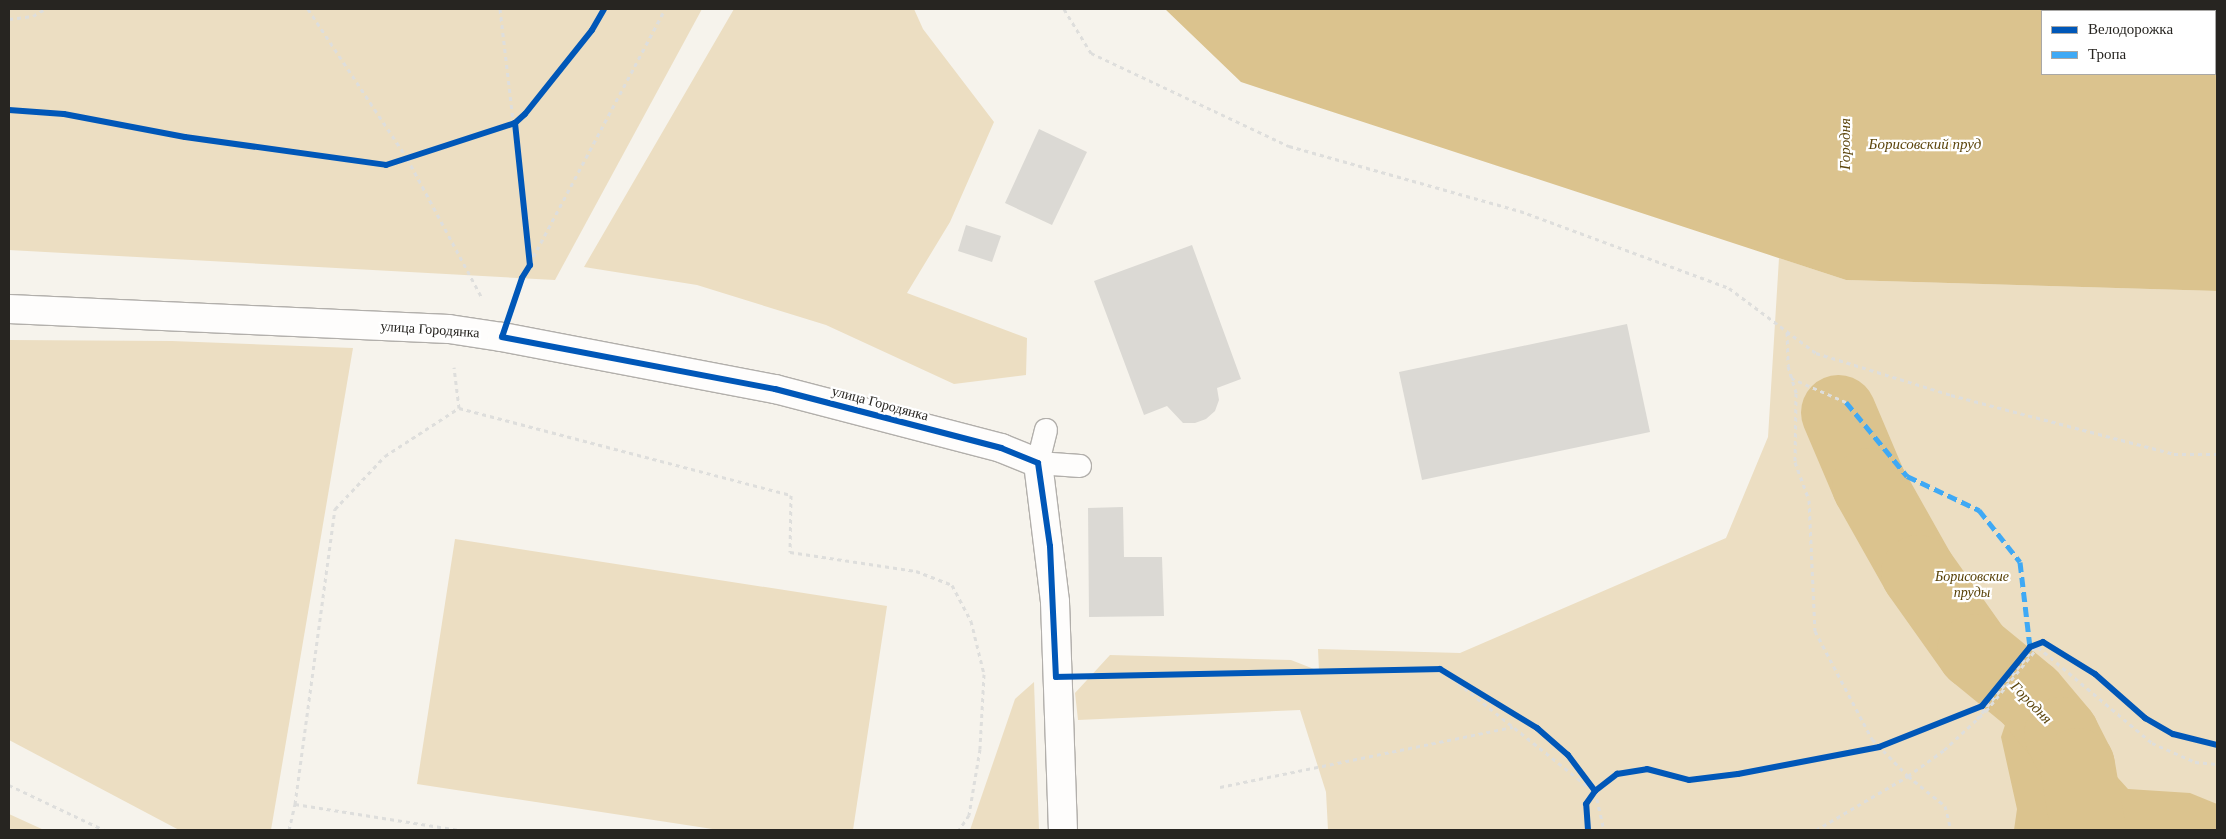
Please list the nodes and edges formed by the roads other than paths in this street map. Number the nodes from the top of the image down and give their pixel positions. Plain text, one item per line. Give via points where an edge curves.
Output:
1 (9, 309) edge
2 (1046, 430) dead end
3 (1038, 462) junction
4 (1080, 466) dead end
5 (1063, 830) edge

1 - 3 street, улица Городянка via 450,329 775,388 1001,448
2 - 3 lane
3 - 4 lane
3 - 5 street via 1052,564

